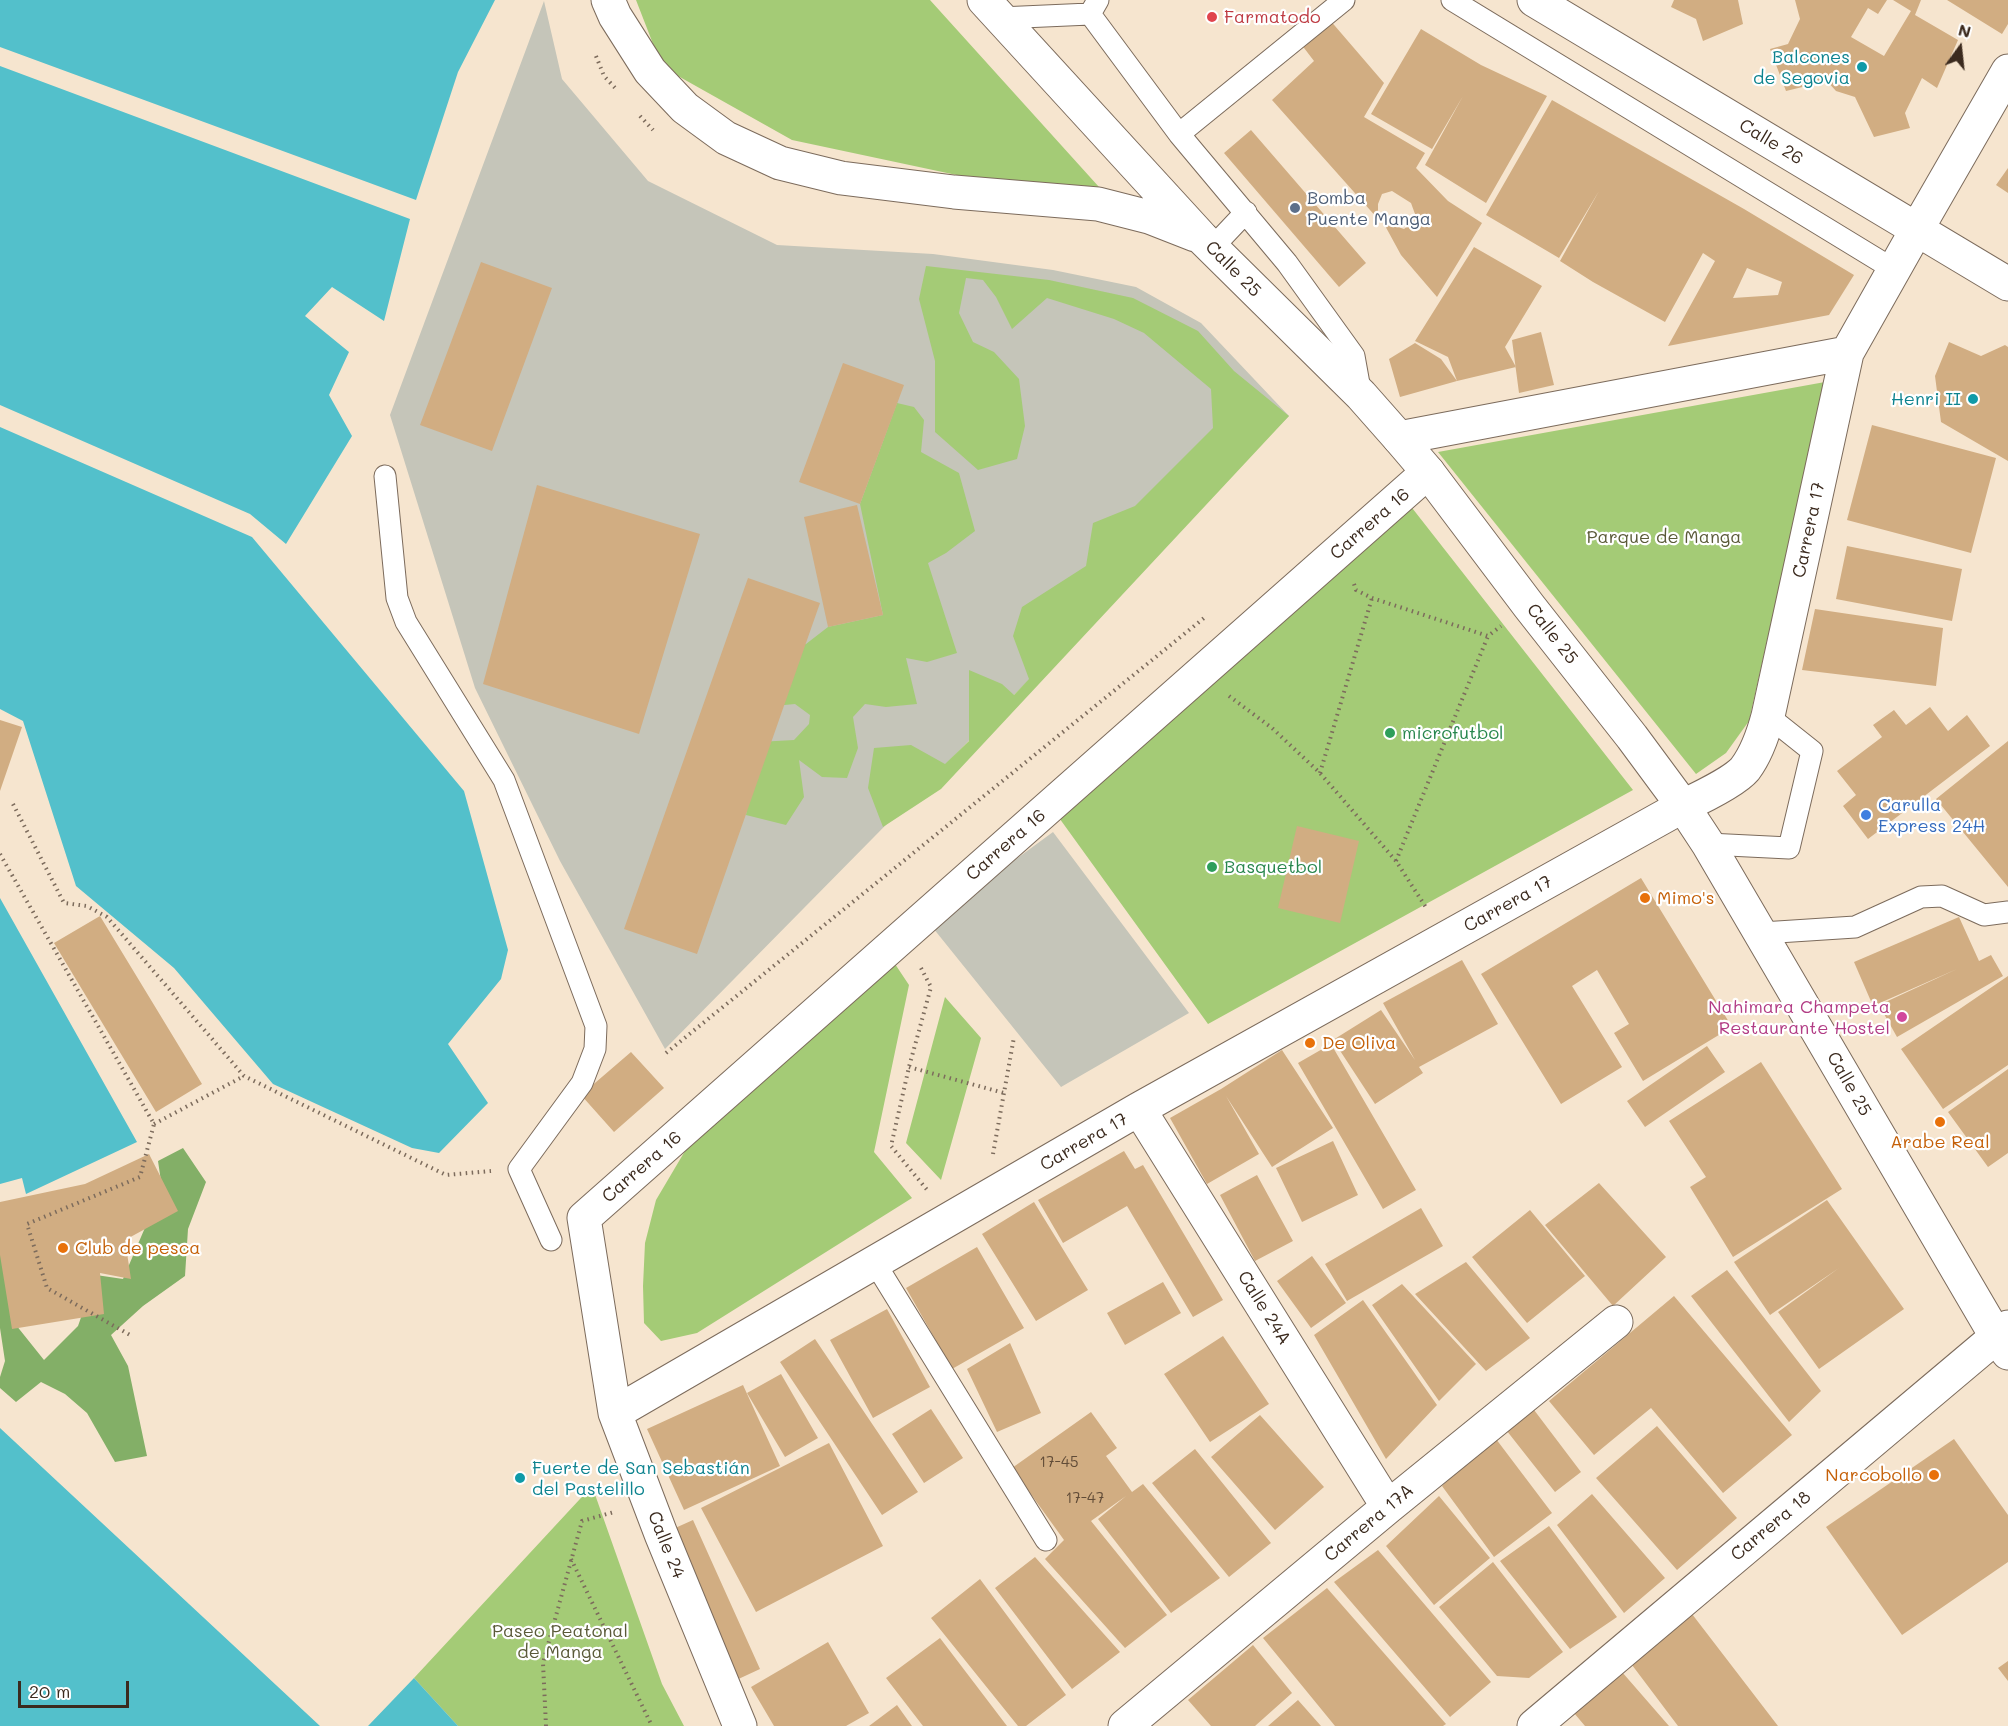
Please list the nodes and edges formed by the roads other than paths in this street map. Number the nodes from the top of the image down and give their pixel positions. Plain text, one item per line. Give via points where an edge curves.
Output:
1 (609, 0) edge
2 (1344, 0) edge
3 (1452, 0) edge
4 (1534, 0) edge
5 (1094, 7) edge
6 (992, 9) edge
7 (2008, 70) edge
8 (1179, 134) junction
9 (1246, 212) junction
10 (1917, 229) junction
11 (1207, 243) junction
12 (1893, 269) junction
13 (2008, 284) edge
14 (1847, 353) junction
15 (1361, 395) junction
16 (1399, 438) junction
17 (1428, 472) junction
18 (385, 476) dead end
19 (1768, 716) junction
20 (1683, 806) junction
21 (1708, 844) junction
22 (2008, 912) edge
23 (1762, 933) junction
24 (1139, 1109) junction
25 (584, 1218) joint
26 (551, 1240) dead end
27 (875, 1263) junction
28 (1616, 1322) dead end
29 (2004, 1339) edge
30 (615, 1413) junction
31 (1388, 1508) junction
32 (1046, 1540) dead end
33 (740, 1726) edge
34 (1125, 1726) edge
35 (1534, 1726) edge

1 - 11 street via 650,71 685,108 726,138 780,163 841,178 1098,204 1149,217
2 - 8 lane
3 - 12 lane
4 - 10 street, Calle 26
5 - 6 lane
5 - 8 lane
6 - 11 street, Calle 25
7 - 10 street, Carrera 17
8 - 9 lane
9 - 11 lane
9 - 15 lane via 1354,356
10 - 12 street, Carrera 17
10 - 13 street, Calle 26
11 - 15 street, Calle 25
12 - 14 street, Carrera 17
14 - 16 street
14 - 19 street, Carrera 17
15 - 16 street, Calle 25
16 - 17 street, Calle 25
17 - 20 street, Calle 25
17 - 25 street, Carrera 16
18 - 26 lane via 397,598 406,622 504,780 596,1026 595,1049 582,1083 519,1169
19 - 20 street, Carrera 17 via 1760,744 1743,771
19 - 21 lane via 1812,751 1789,848
20 - 21 street, Calle 25
20 - 24 street, Carrera 17
21 - 23 street, Calle 25
22 - 23 lane via 1984,915 1942,896 1921,897 1855,927
23 - 29 street, Calle 25
24 - 27 street, Carrera 17
24 - 31 street, Calle 24A
25 - 30 street, Calle 24
27 - 30 street, Carrera 17
27 - 32 lane
28 - 31 street, Carrera 17A
29 - 35 street, Carrera 18
30 - 33 street, Calle 24
31 - 34 street, Carrera 17A

